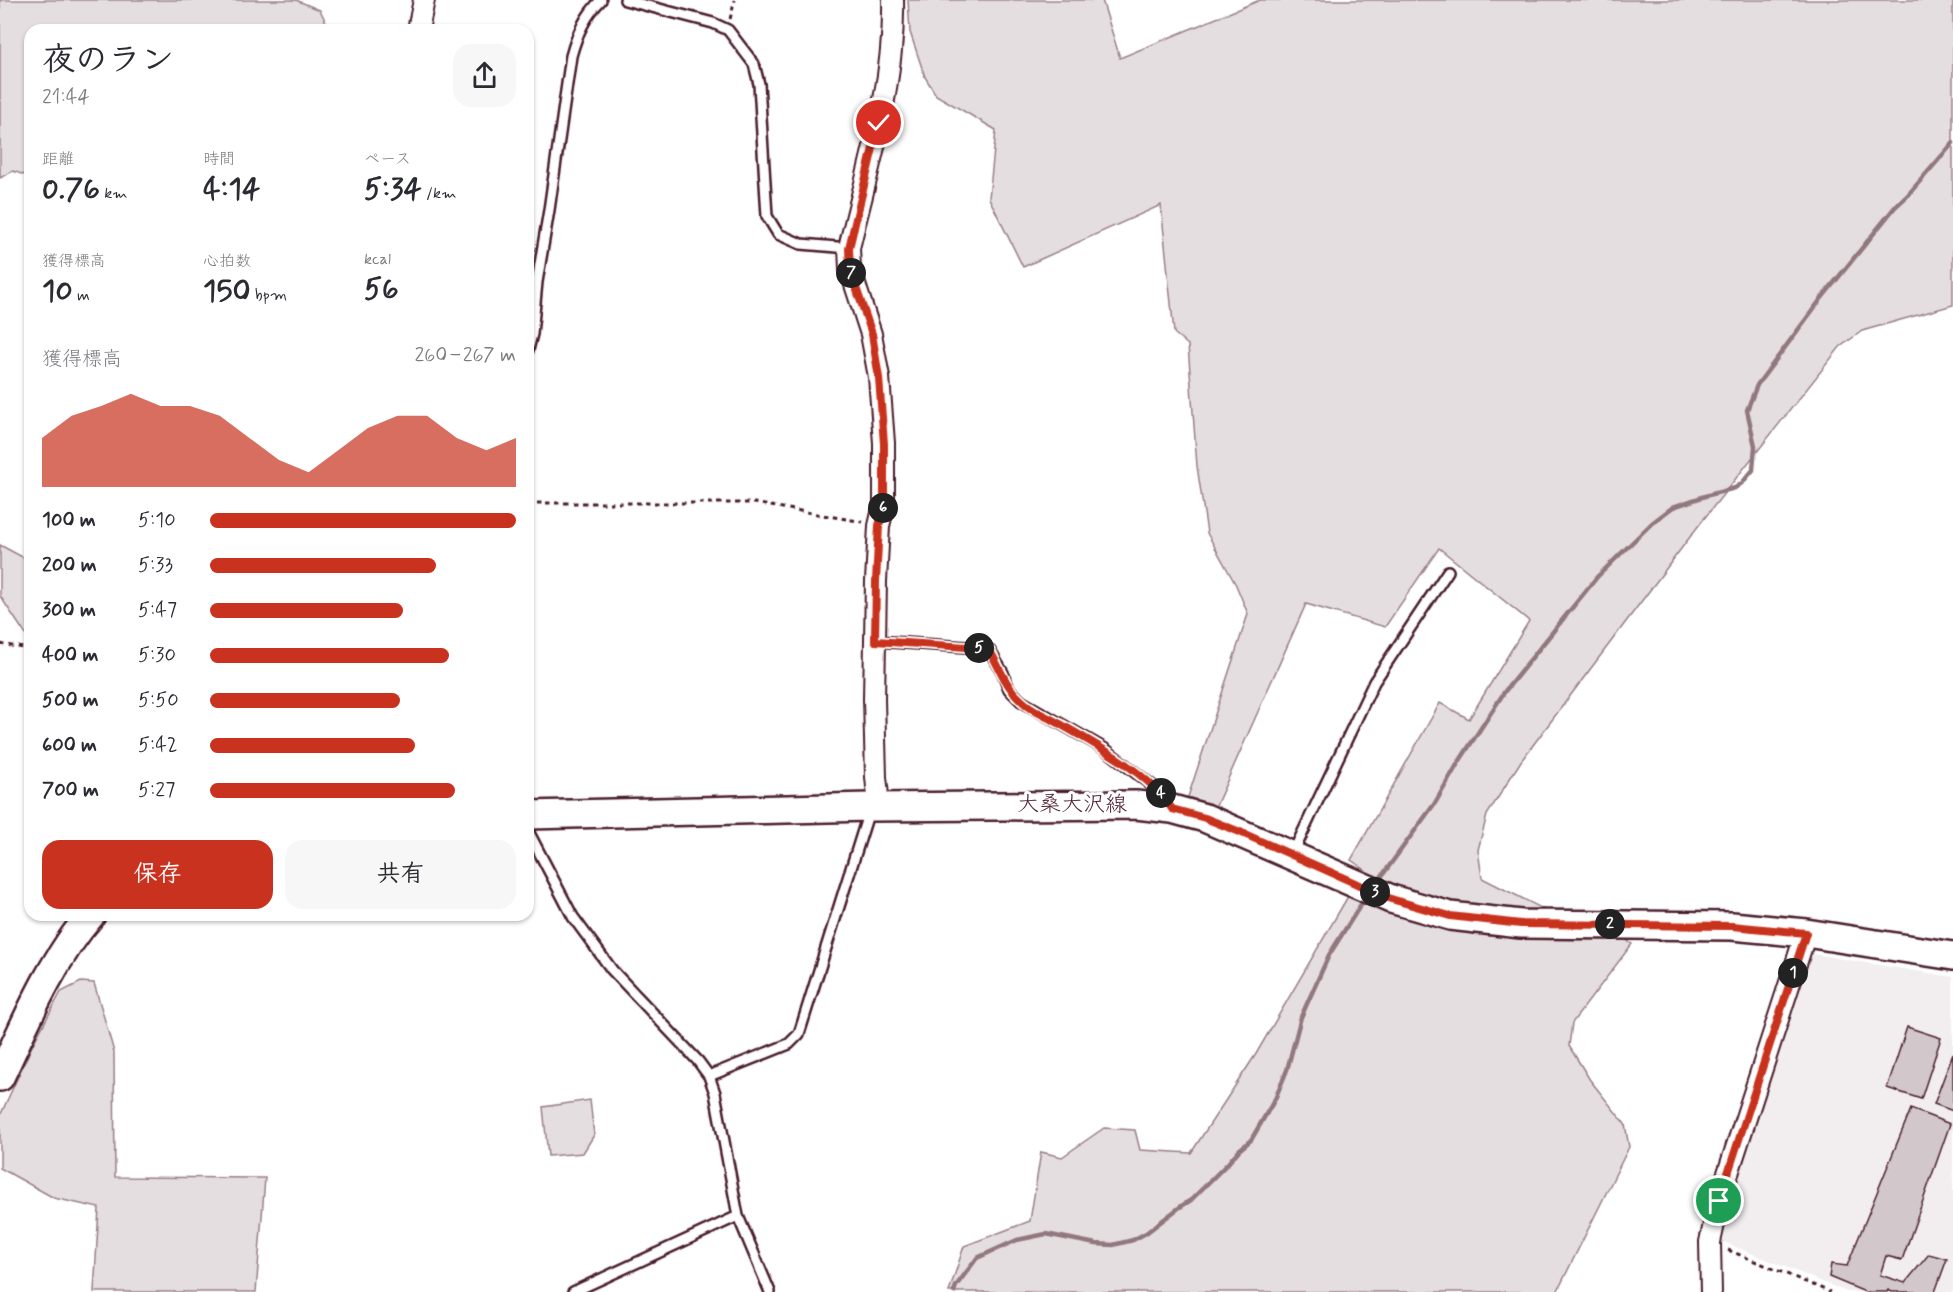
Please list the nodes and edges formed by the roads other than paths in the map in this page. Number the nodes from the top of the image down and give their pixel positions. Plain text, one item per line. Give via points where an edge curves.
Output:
1 (423, 0) edge
2 (601, 0) edge
3 (625, 0) edge
4 (893, 0) edge
5 (419, 24) edge
6 (849, 248) junction
7 (534, 313) edge
8 (1448, 571) dead end
9 (875, 641) junction
10 (874, 806) junction
11 (1172, 809) junction
12 (534, 815) edge
13 (534, 842) edge
14 (1292, 855) junction
15 (86, 921) edge
16 (1806, 933) junction
17 (1953, 956) edge
18 (709, 1076) junction
19 (0, 1077) edge
20 (738, 1216) junction
21 (573, 1292) edge
22 (770, 1292) edge
23 (1711, 1292) edge

1 - 5 street
2 - 7 lane via 577,34 571,56
3 - 6 lane via 728,30 754,64 759,84 767,216 778,234 801,244
4 - 6 street via 891,60
6 - 9 street via 850,270 872,334 884,444
8 - 14 lane via 1374,682
9 - 10 street
9 - 11 lane via 990,651 1009,689 1021,701 1105,749 1163,794
10 - 11 main road, 大桑大沢線 via 1136,805
10 - 12 main road, 大桑大沢線
10 - 18 lane via 799,1034 789,1044
11 - 14 main road, 大桑大沢線 via 1205,818
13 - 18 lane via 573,916 612,970
14 - 16 main road, 大桑大沢線 via 1391,899 1450,916 1521,924 1732,926
15 - 19 main road via 39,996
16 - 17 main road, 大桑大沢線
16 - 23 street via 1719,1201 1710,1242
18 - 20 lane
20 - 21 lane
20 - 22 lane

